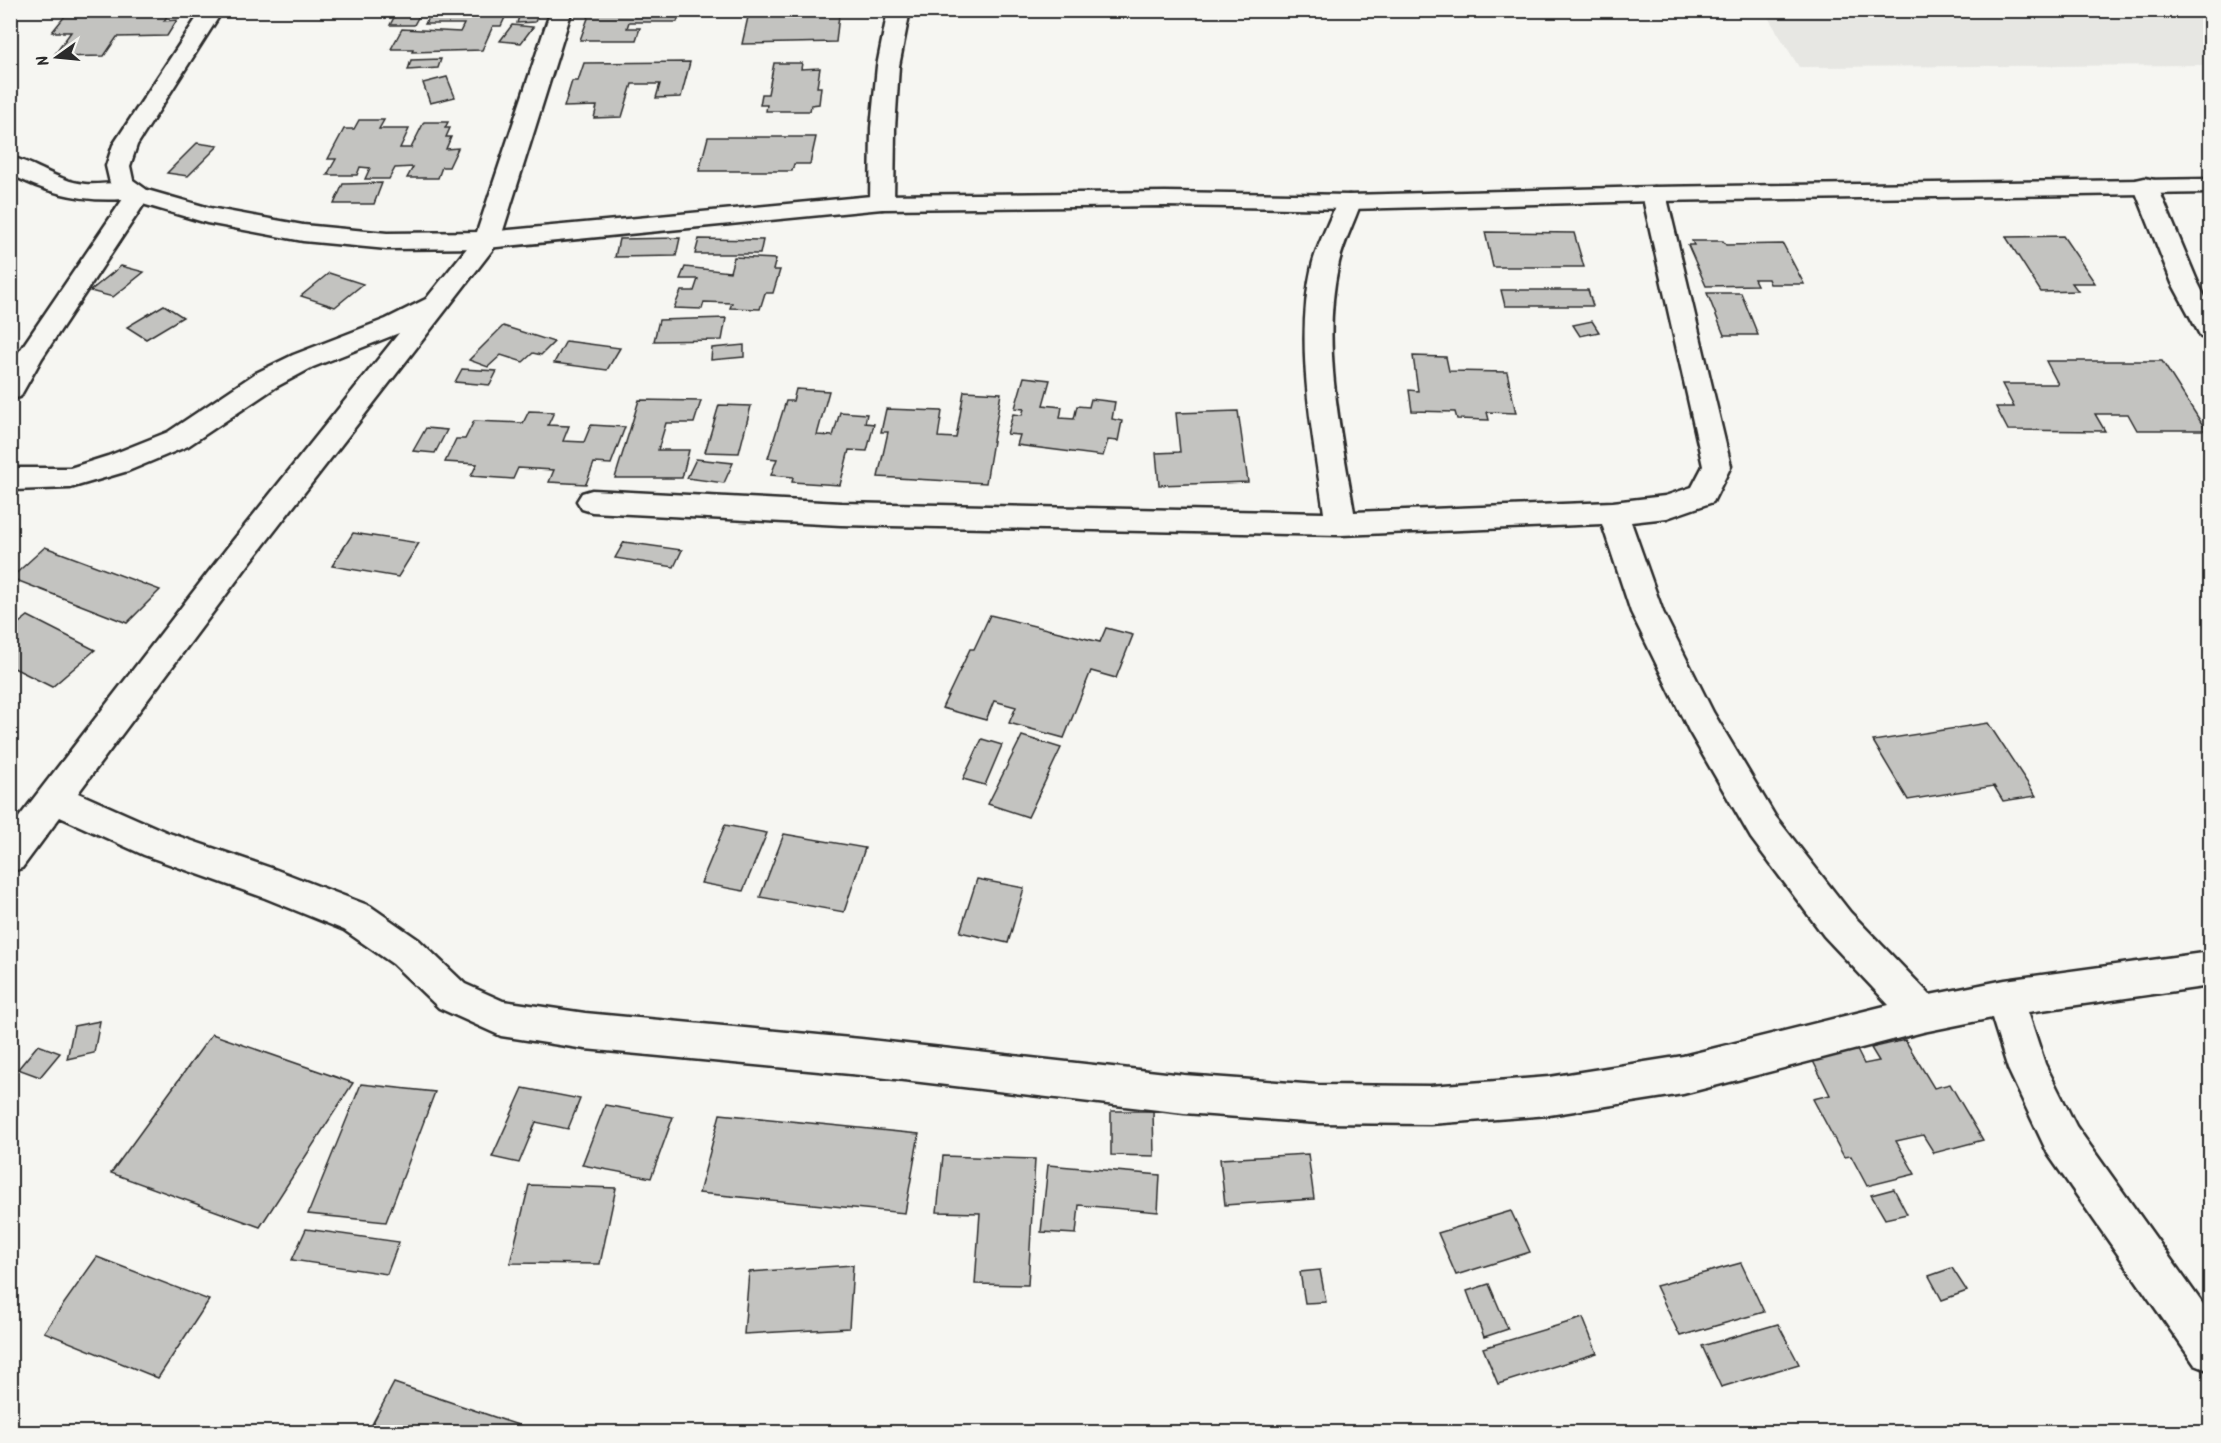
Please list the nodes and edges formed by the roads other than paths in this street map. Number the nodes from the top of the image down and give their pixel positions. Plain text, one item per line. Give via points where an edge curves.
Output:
1 (213, 10) edge
2 (562, 10) edge
3 (899, 10) edge
4 (10, 164) edge
5 (2145, 185) junction
6 (2211, 186) edge
7 (135, 193) junction
8 (1653, 194) junction
9 (882, 202) junction
10 (1350, 202) junction
11 (487, 240) junction
12 (439, 303) junction
13 (2211, 331) edge
14 (10, 390) edge
15 (10, 478) edge
16 (592, 501) dead end
17 (1613, 513) junction
18 (1341, 524) junction
19 (55, 799) junction
20 (10, 857) edge
21 (2211, 969) edge
22 (2005, 998) junction
23 (1923, 1014) junction
24 (2211, 1350) edge

1 - 7 street via 124,145 118,166 122,183
2 - 11 street
3 - 9 street via 882,128
4 - 7 street via 70,191
5 - 6 street
5 - 8 street
5 - 13 street via 2185,283
7 - 11 street via 207,215 303,233 387,241
7 - 14 street
8 - 10 street
8 - 17 street via 1717,466 1703,494 1667,507
9 - 10 street
9 - 11 street
10 - 18 street via 1325,266 1319,322 1321,396
11 - 12 street
12 - 15 street via 266,380 178,439 70,478
12 - 19 street via 238,556
16 - 18 street via 911,516
17 - 18 street
17 - 23 street via 1647,612 1701,721 1763,827 1837,924
19 - 20 street
19 - 23 street via 156,844 357,918 406,952 452,996 501,1018 585,1031 861,1057 1184,1094 1318,1104 1430,1105 1549,1096 1683,1075
21 - 22 street
22 - 23 street
22 - 24 street via 2026,1069 2062,1140

